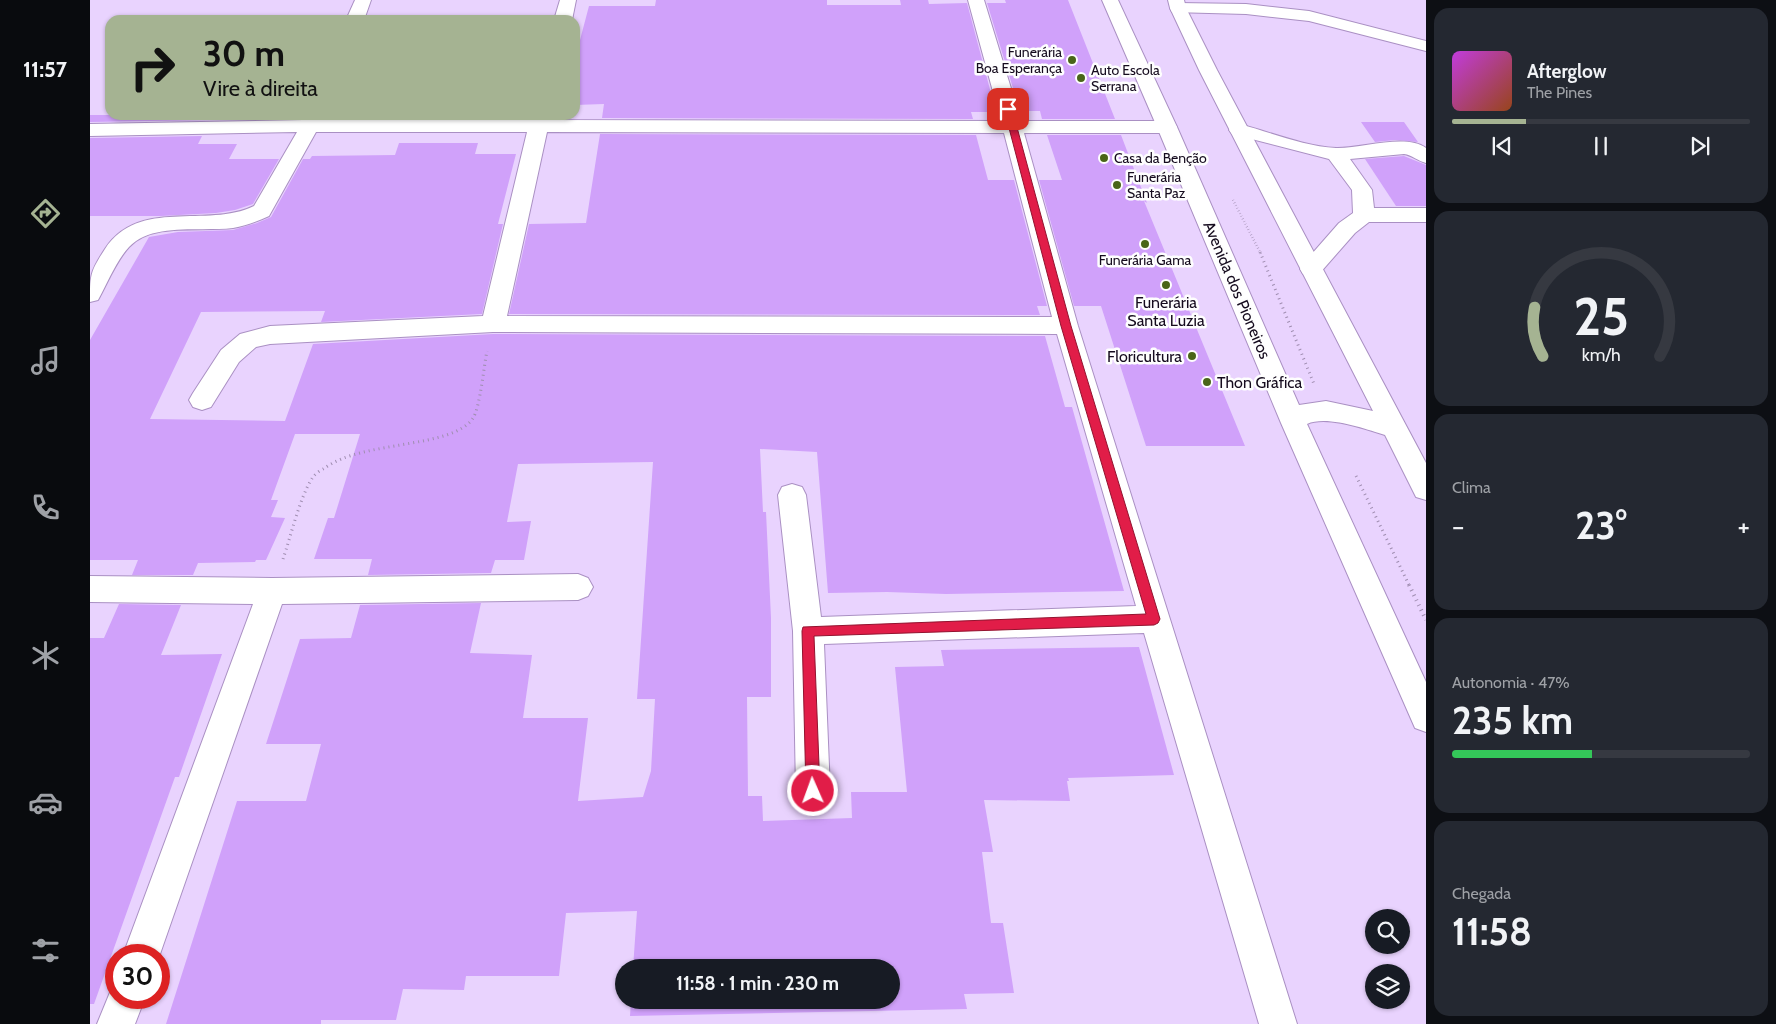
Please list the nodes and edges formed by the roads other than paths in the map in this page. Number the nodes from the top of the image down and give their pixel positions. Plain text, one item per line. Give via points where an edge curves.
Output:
1 (363, 0) edge
2 (568, 0) edge
3 (976, 0) edge
4 (1110, 0) edge
5 (1177, 4) edge
6 (357, 15) edge
7 (565, 15) edge
8 (1426, 46) edge
9 (313, 121) edge
10 (539, 121) edge
11 (1167, 127) junction
12 (1013, 128) junction
13 (90, 130) edge
14 (1239, 130) junction
15 (1336, 154) junction
16 (1426, 157) edge
17 (1364, 215) junction
18 (1426, 215) edge
19 (1311, 269) junction
20 (90, 294) edge
21 (493, 324) junction
22 (1066, 326) junction
23 (202, 400) dead end
24 (1294, 423) junction
25 (1394, 428) junction
26 (1426, 489) edge
27 (792, 495) dead end
28 (578, 587) dead end
29 (90, 589) edge
30 (272, 591) junction
31 (1154, 619) junction
32 (808, 631) junction
33 (1426, 717) edge
34 (813, 791) dead end
35 (145, 944) edge
36 (122, 1009) edge
37 (116, 1024) edge
38 (1278, 1024) edge

1 - 6 street
2 - 7 street
3 - 12 street
4 - 11 street, Avenida dos Pioneiros
5 - 8 street via 1309,16
5 - 14 street
9 - 10 street
9 - 13 street
9 - 20 street via 262,211 246,219 151,226 135,232 122,240
10 - 12 street
10 - 21 street
11 - 12 street
11 - 24 street, Avenida dos Pioneiros
12 - 22 street
14 - 15 street
14 - 19 street
15 - 16 street via 1404,148 1415,149
15 - 17 street via 1362,190
17 - 18 street
17 - 19 street via 1347,228
19 - 25 street
21 - 22 street
21 - 23 street via 270,335 248,340 230,356
22 - 31 street
24 - 25 street via 1301,414 1326,411
24 - 33 street, Avenida dos Pioneiros
25 - 26 street
27 - 32 street
28 - 30 street
29 - 30 street
30 - 35 street
31 - 32 street
31 - 38 street
32 - 34 street
36 - 37 street

